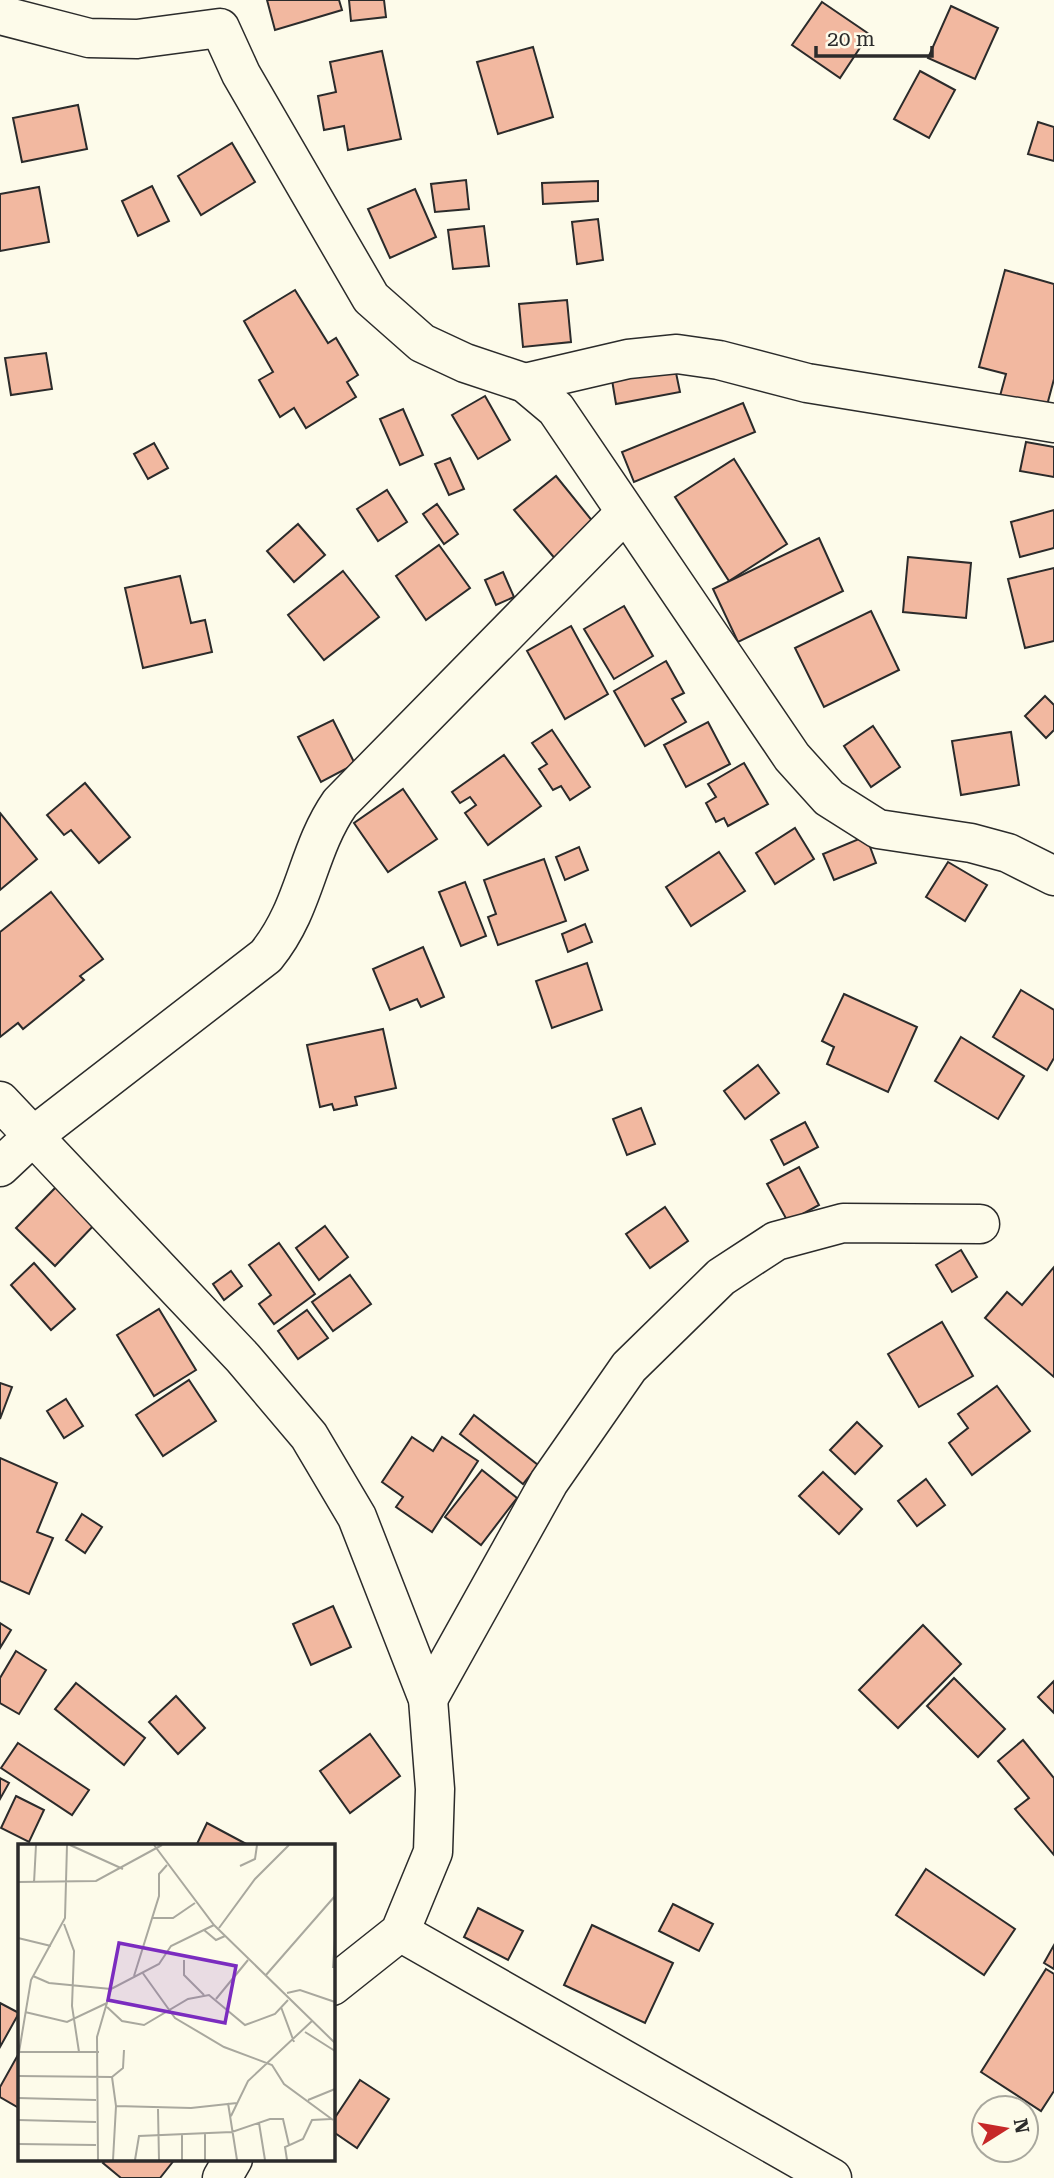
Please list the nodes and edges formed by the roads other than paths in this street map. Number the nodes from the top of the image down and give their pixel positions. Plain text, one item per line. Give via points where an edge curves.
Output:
1 (220, 14) edge
2 (0, 15) edge
3 (525, 383) junction
4 (1054, 423) edge
5 (625, 513) junction
6 (1054, 876) edge
7 (0, 1101) edge
8 (32, 1138) junction
9 (0, 1167) edge
10 (980, 1224) dead end
11 (428, 1699) junction
12 (400, 1932) junction
13 (334, 1984) edge
14 (232, 2160) edge
15 (222, 2178) edge
16 (832, 2178) edge

1 - 2 street via 137,40 89,38
1 - 3 street via 242,74 371,298 422,343
3 - 4 street via 628,359 677,354 807,383
3 - 5 street via 556,409 574,432
5 - 6 street via 792,757 829,798 878,829 996,850
5 - 8 street via 340,803 326,823 284,934 266,956
7 - 8 street
8 - 9 street
8 - 11 street via 243,1358 309,1436 357,1517
10 - 11 street via 843,1223 776,1241 721,1277 629,1367 549,1482
11 - 12 street via 435,1789 433,1852
12 - 13 street
12 - 16 street
14 - 15 street

